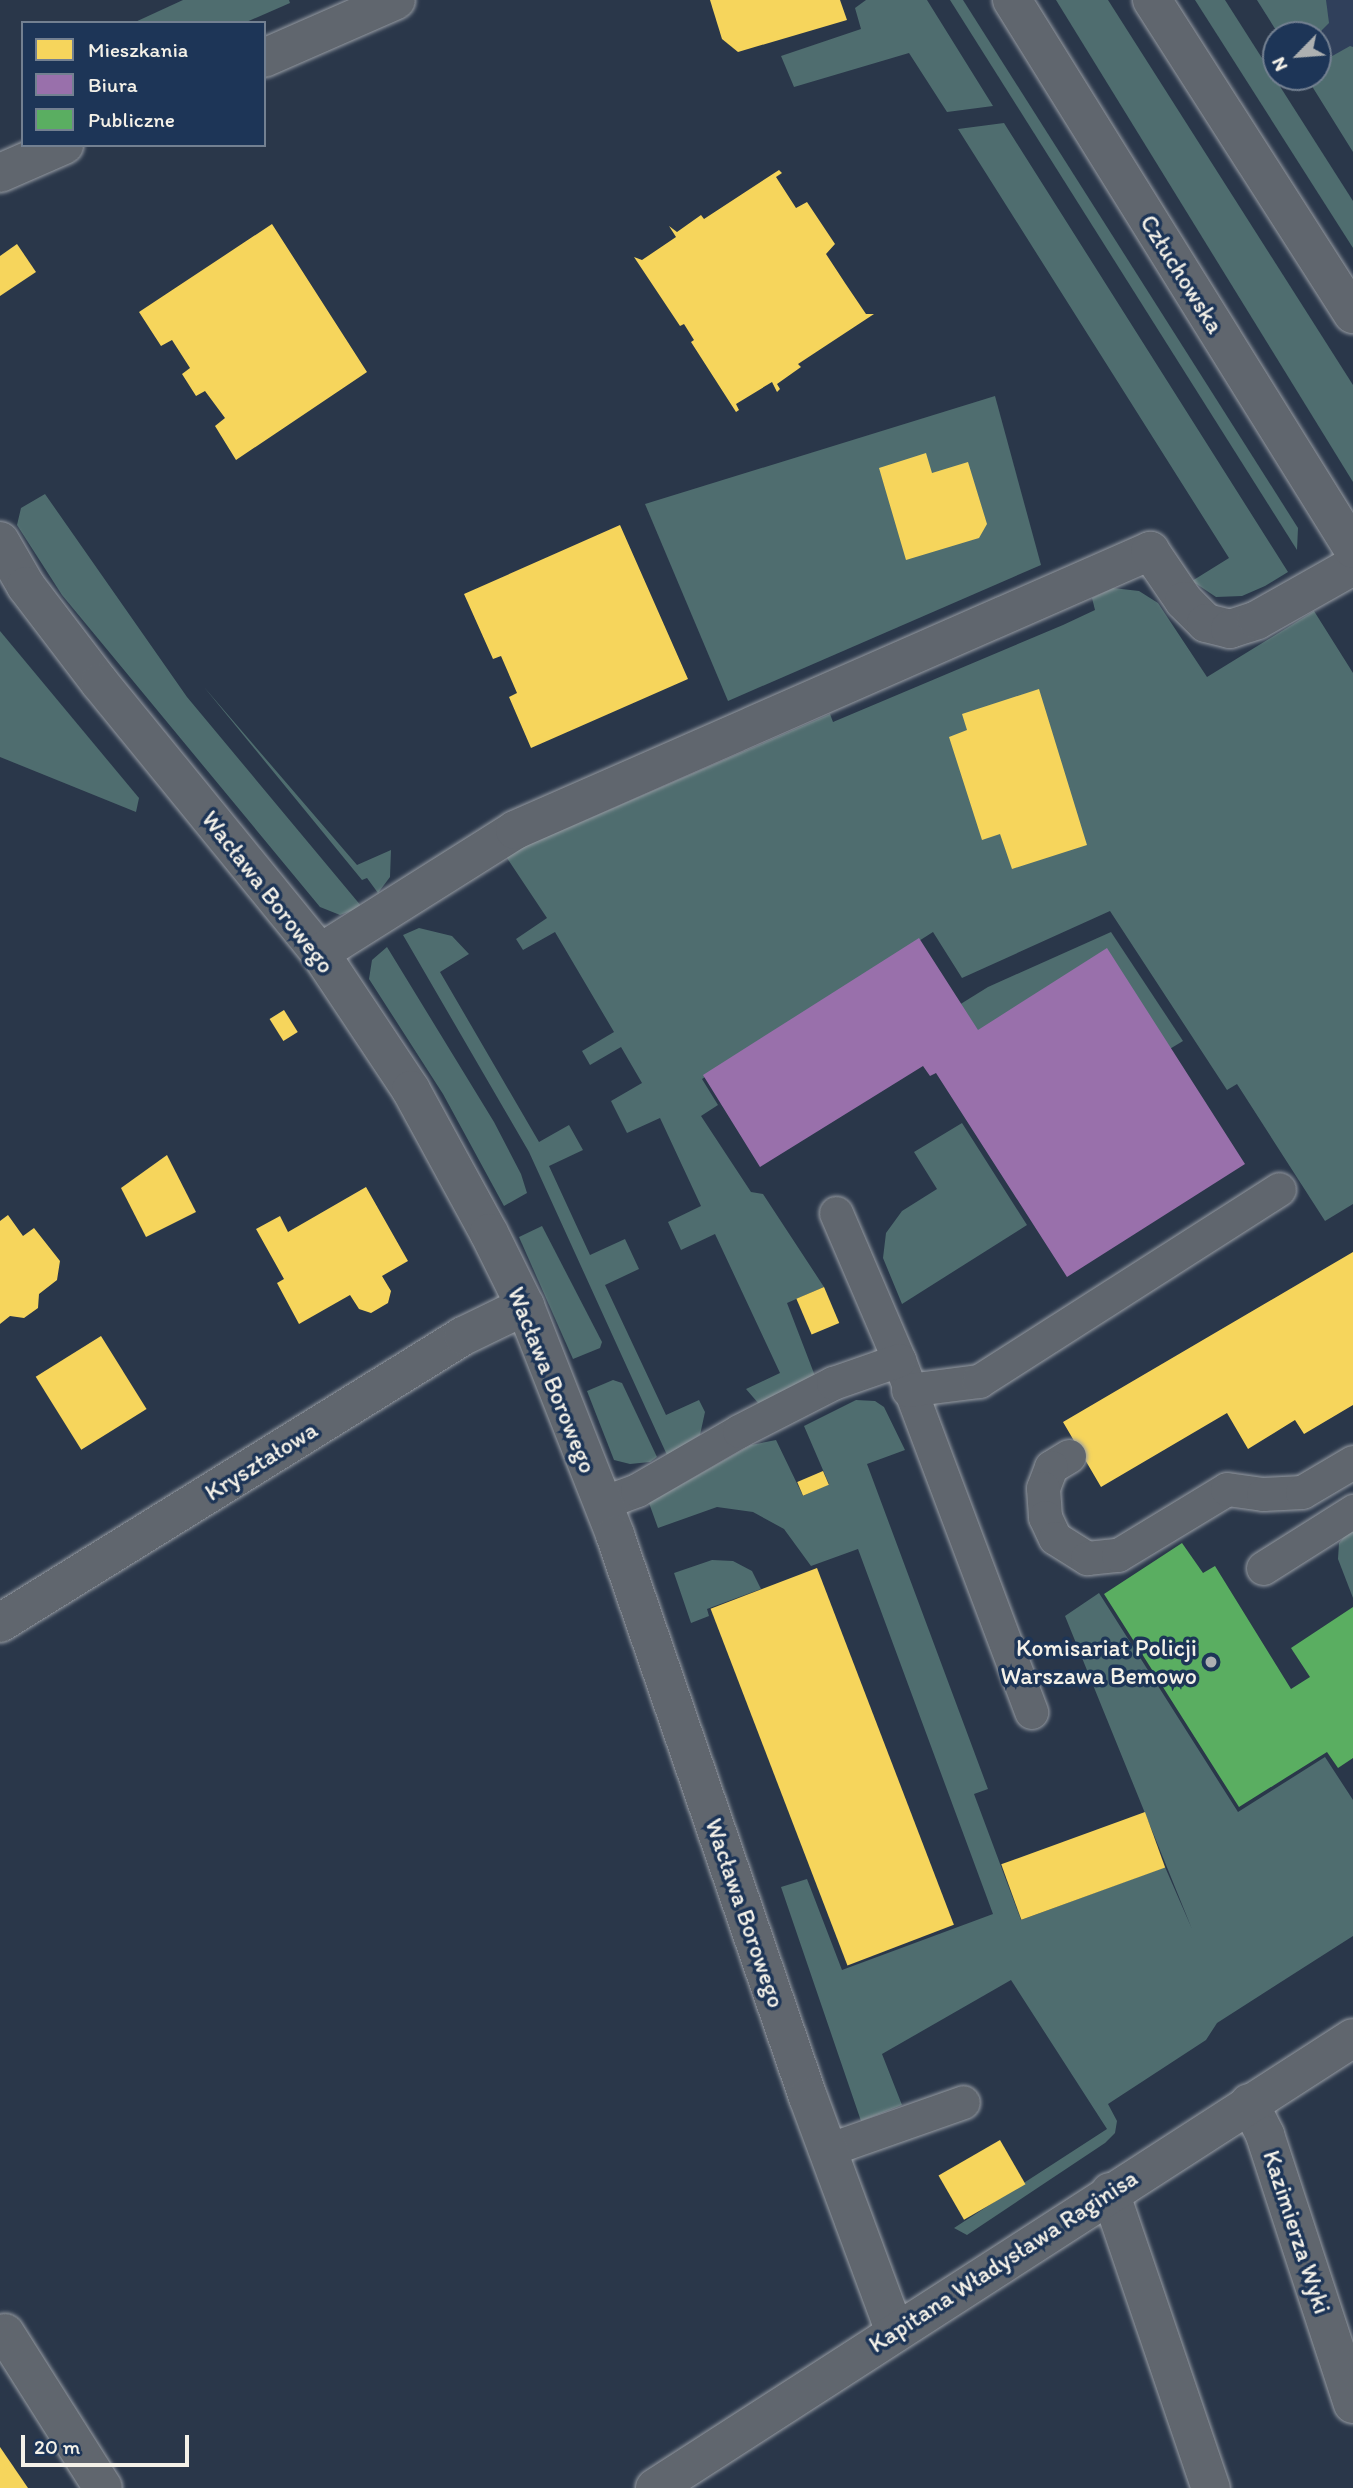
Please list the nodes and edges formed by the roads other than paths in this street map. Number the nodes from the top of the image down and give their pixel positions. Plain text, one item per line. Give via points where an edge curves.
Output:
1 (397, 0) edge
2 (1012, 0) edge
3 (1152, 0) edge
4 (266, 57) edge
5 (59, 147) edge
6 (0, 173) edge
7 (1353, 314) edge
8 (0, 541) edge
9 (1353, 549) edge
10 (1353, 566) edge
11 (13, 591) edge
12 (320, 953) junction
13 (1279, 1189) dead end
14 (836, 1213) dead end
15 (525, 1306) junction
16 (904, 1375) junction
17 (1069, 1456) dead end
18 (1353, 1462) edge
19 (602, 1503) junction
20 (1353, 1511) edge
21 (1263, 1568) dead end
22 (0, 1623) edge
23 (1031, 1712) dead end
24 (1353, 2038) edge
25 (963, 2102) dead end
26 (1249, 2103) junction
27 (827, 2150) junction
28 (1110, 2192) junction
29 (894, 2330) junction
30 (5, 2333) dead end
31 (1353, 2404) edge
32 (103, 2488) edge
33 (655, 2488) edge
34 (1211, 2488) edge

1 - 4 street
2 - 9 street, Człuchowska
3 - 7 street
5 - 6 street
8 - 11 street, Wacława Borowego
10 - 12 street via 1257,620 1230,629 1206,623 1150,551 515,830
11 - 12 street, Wacława Borowego
12 - 15 street, Wacława Borowego via 411,1090
13 - 16 lane via 979,1381
14 - 16 lane
15 - 19 street, Wacława Borowego
15 - 22 street, Kryształowa via 463,1336
16 - 19 lane via 833,1383 637,1490
16 - 23 lane
17 - 18 lane via 1051,1467 1043,1488 1045,1517 1055,1538 1087,1558 1118,1555 1227,1489 1263,1494 1302,1492
19 - 27 street, Wacława Borowego
20 - 21 lane
24 - 26 street, Kapitana Władysława Raginisa
25 - 27 lane
26 - 28 street, Kapitana Władysława Raginisa
26 - 31 street, Kazimierza Wyki via 1265,2134
27 - 29 street, Wacława Borowego
28 - 29 street, Kapitana Władysława Raginisa
28 - 34 street
29 - 33 street, Kapitana Władysława Raginisa
30 - 32 street

